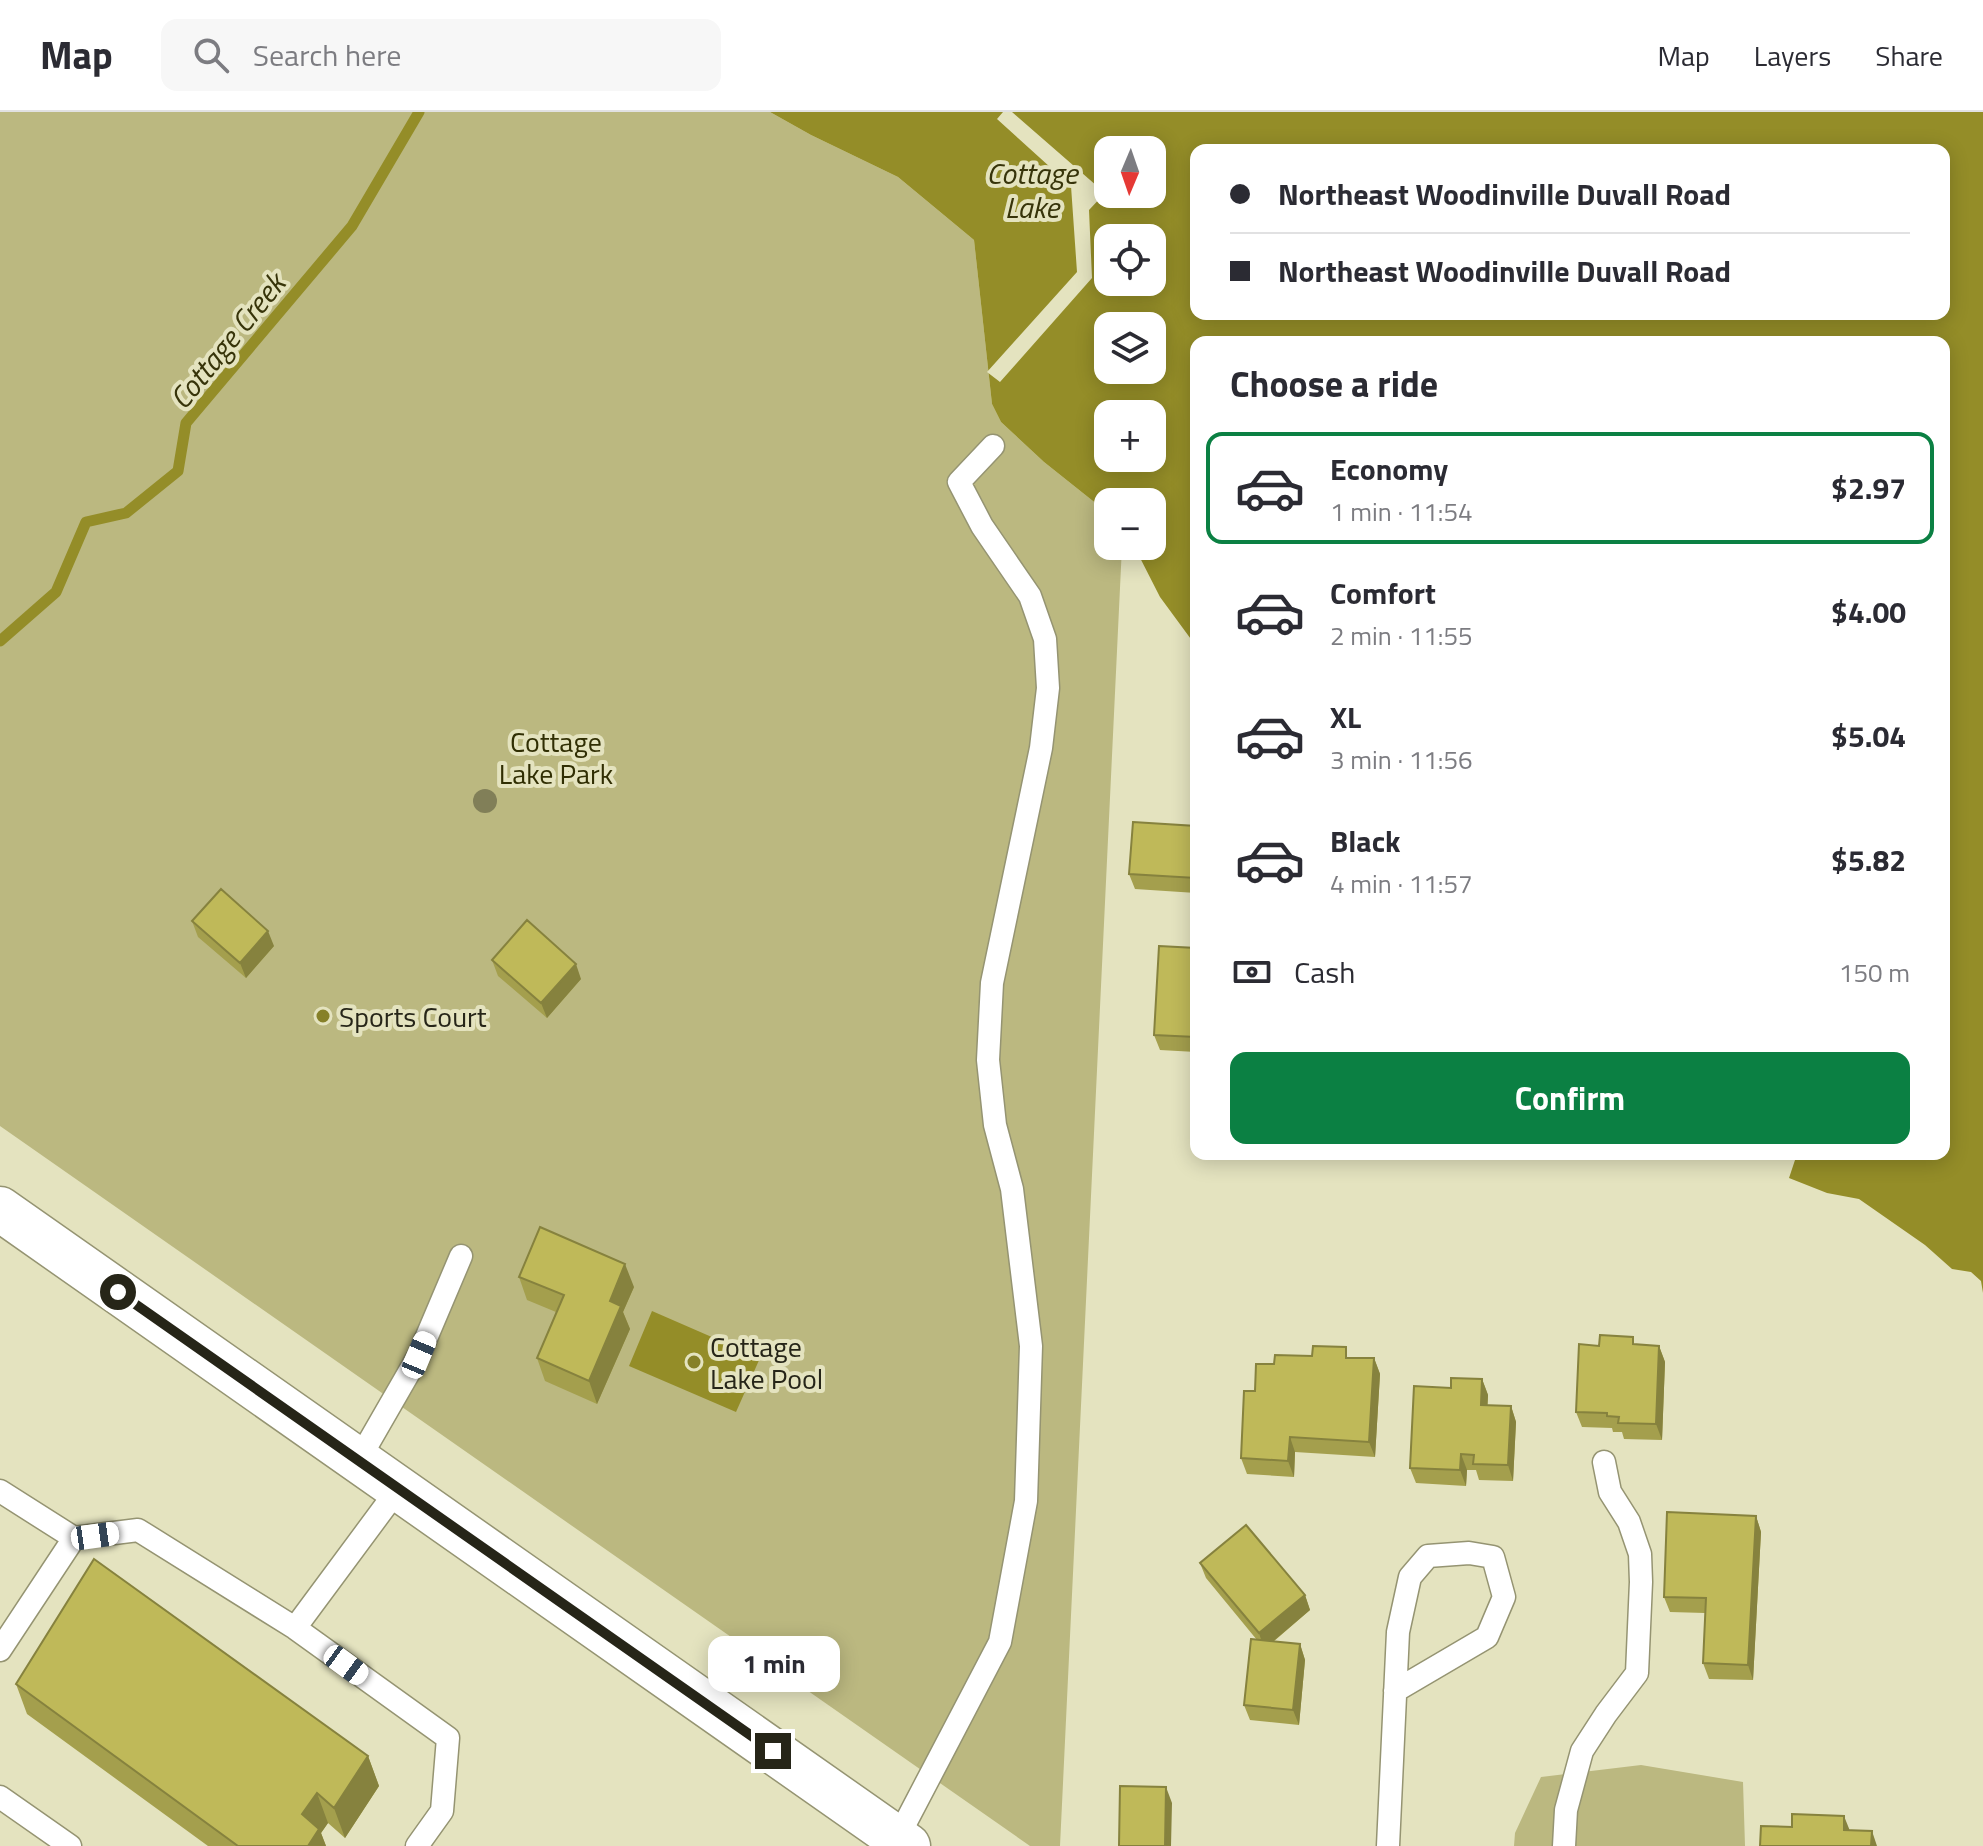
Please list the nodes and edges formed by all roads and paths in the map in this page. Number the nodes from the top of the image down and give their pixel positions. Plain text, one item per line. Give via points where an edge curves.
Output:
1 (993, 446) dead end
2 (0, 1209) edge
3 (461, 1256) dead end
4 (358, 1461) junction
5 (1604, 1462) dead end
6 (398, 1489) junction
7 (0, 1491) edge
8 (74, 1538) junction
9 (295, 1628) junction
10 (0, 1650) edge
11 (1395, 1691) junction
12 (0, 1797) edge
13 (902, 1842) edge
14 (70, 1846) edge
15 (417, 1846) edge
16 (1388, 1846) edge
17 (1564, 1846) edge

1 - 13 lane via 959,482 1030,596 1045,639 1048,688 1041,748 992,983 988,1060 995,1125 1012,1189 1031,1346 1026,1501 1000,1642
2 - 4 main road
3 - 4 lane via 419,1355
4 - 6 main road
5 - 17 lane via 1610,1492 1629,1522 1640,1554 1637,1673 1582,1751 1566,1810
6 - 9 lane
6 - 13 main road
7 - 8 lane
8 - 9 lane via 138,1530
8 - 10 lane
9 - 15 lane via 448,1738 442,1811
11 - 11 lane via 1398,1632 1410,1577 1428,1556 1493,1557 1504,1597 1487,1637
11 - 16 lane
12 - 14 lane

